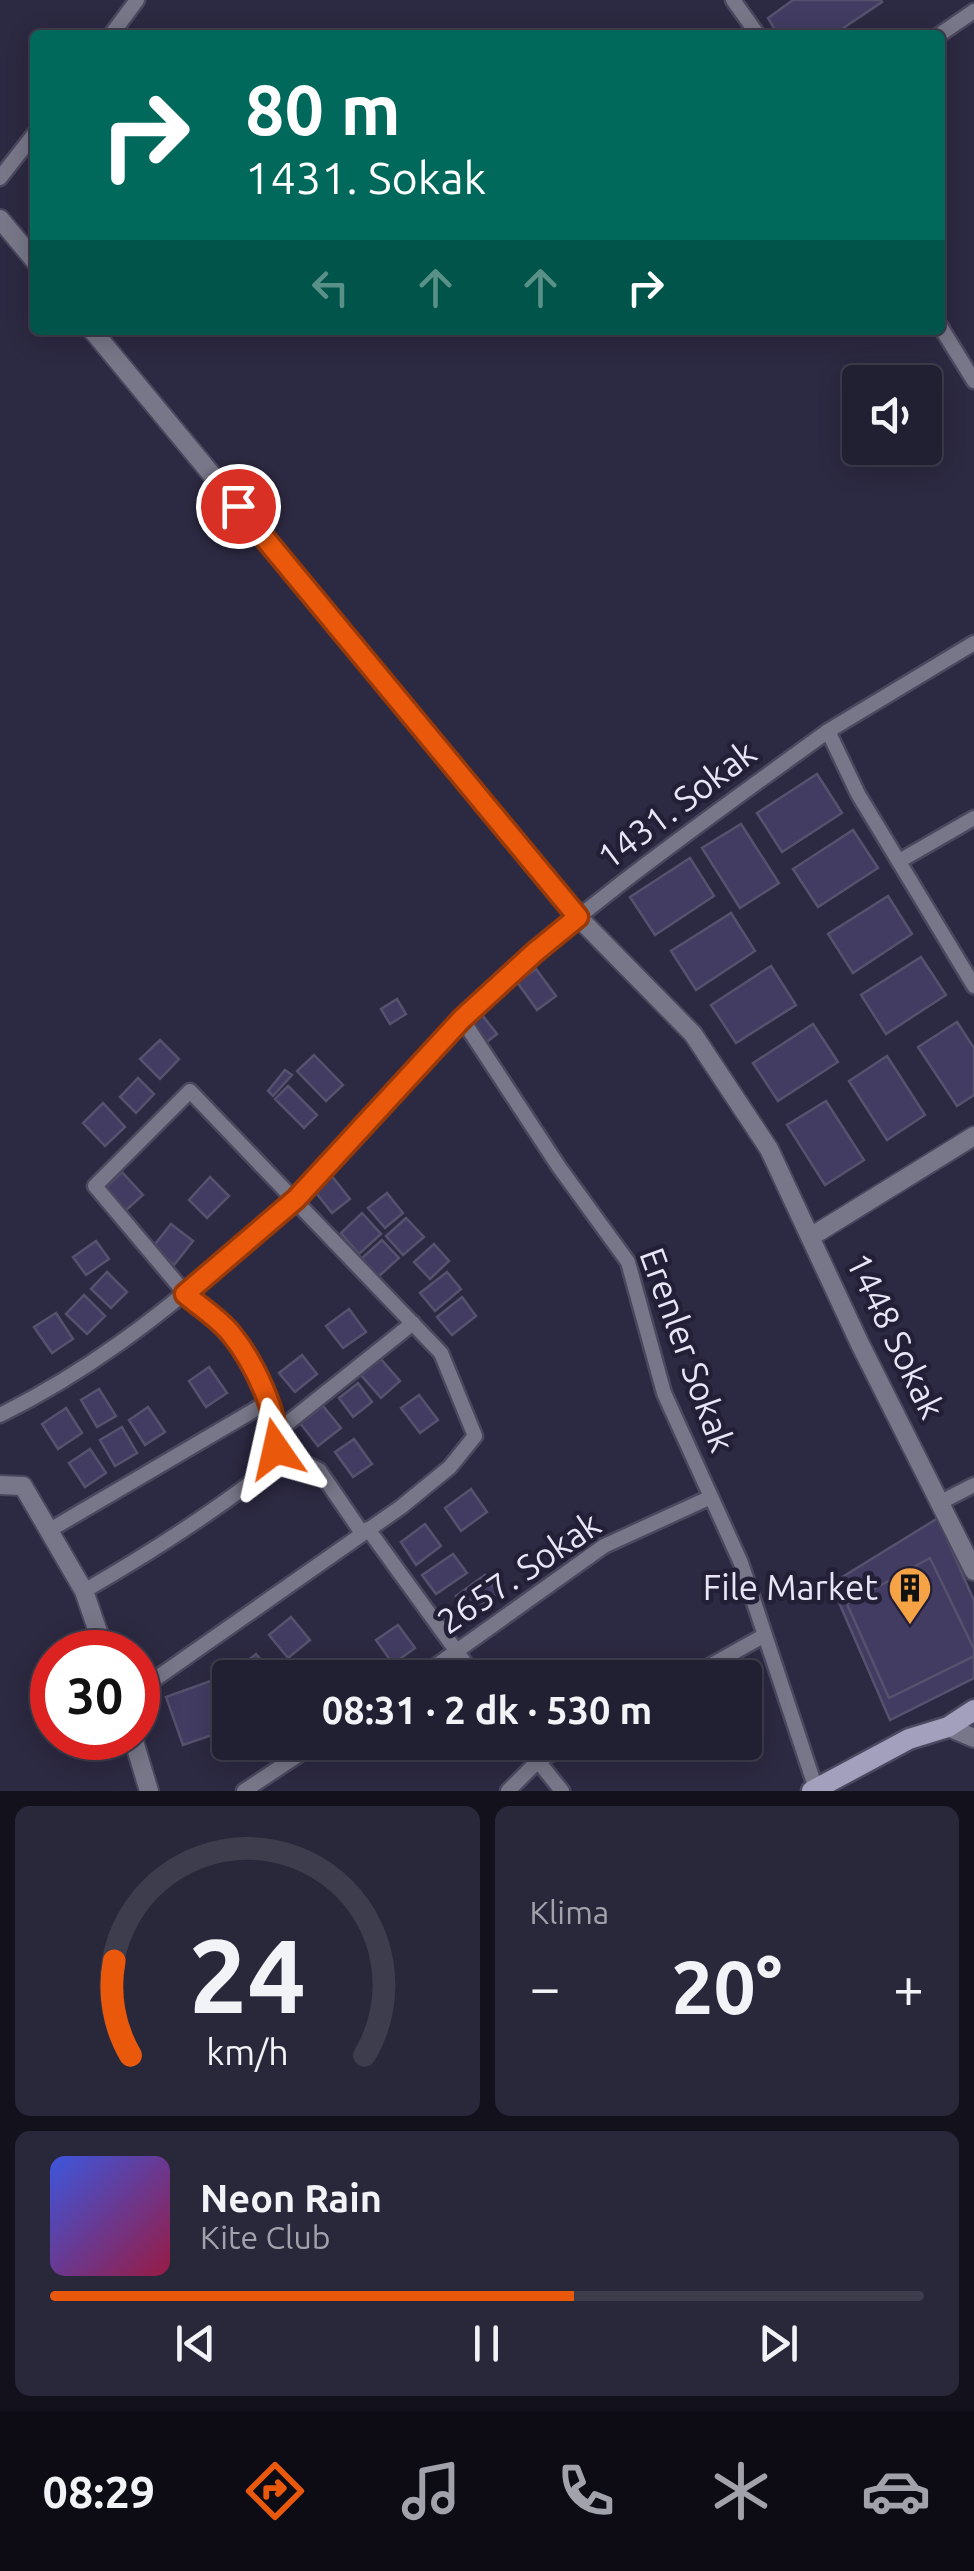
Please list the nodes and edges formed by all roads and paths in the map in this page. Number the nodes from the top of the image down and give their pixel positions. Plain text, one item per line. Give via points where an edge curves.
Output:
1 (733, 0) edge
2 (130, 4) edge
3 (974, 12) edge
4 (114, 30) edge
5 (754, 30) edge
6 (945, 31) edge
7 (30, 139) edge
8 (0, 178) edge
9 (0, 219) edge
10 (30, 255) edge
11 (945, 334) edge
12 (96, 335) edge
13 (974, 380) edge
14 (974, 643) edge
15 (828, 730) junction
16 (974, 818) edge
17 (901, 860) junction
18 (578, 917) junction
19 (974, 986) edge
20 (462, 1019) junction
21 (974, 1136) edge
22 (296, 1199) junction
23 (812, 1236) junction
24 (185, 1294) junction
25 (413, 1324) junction
26 (268, 1402) junction
27 (0, 1415) edge
28 (279, 1430) junction
29 (276, 1449) junction
30 (974, 1485) edge
31 (0, 1486) edge
32 (711, 1498) junction
33 (940, 1502) junction
34 (48, 1531) junction
35 (365, 1531) junction
36 (974, 1572) edge
37 (84, 1591) junction
38 (97, 1630) edge
39 (764, 1635) junction
40 (457, 1652) junction
41 (445, 1660) edge
42 (463, 1660) edge
43 (720, 1660) edge
44 (160, 1675) edge
45 (974, 1710) edge
46 (948, 1726) junction
47 (974, 1738) edge
48 (140, 1760) edge
49 (291, 1760) edge
50 (538, 1761) joint
51 (814, 1790) edge
52 (149, 1791) edge
53 (244, 1791) edge
54 (508, 1791) edge
55 (562, 1791) edge

1 - 5 street
2 - 4 street
3 - 6 street
7 - 8 street
9 - 10 street
11 - 13 street
12 - 18 street, 1448 Sokak
14 - 15 street, 1431. Sokak
15 - 17 street via 858,794
15 - 18 street, 1431. Sokak
16 - 17 street
17 - 19 street
18 - 20 street, 1431. Sokak
18 - 23 street, 1448 Sokak via 693,1034 769,1149
20 - 22 street, 1431. Sokak
20 - 32 street, Erenler Sokak via 628,1262 664,1392
21 - 23 street
22 - 24 street, 1431. Sokak
22 - 24 street via 190,1092 95,1186
22 - 25 street
23 - 33 street, 1448 Sokak
24 - 26 street via 232,1334
24 - 27 street, 1431. Sokak via 129,1340
25 - 28 street
25 - 35 street via 440,1352 475,1436 450,1467
26 - 28 street
26 - 34 street
28 - 29 street
29 - 35 street via 319,1470
29 - 37 street via 274,1465 230,1499
30 - 33 street
31 - 34 street via 22,1486
32 - 39 street, Erenler Sokak
32 - 40 street, 2657. Sokak via 604,1546
33 - 36 street, 1448 Sokak
34 - 37 street
35 - 40 street
35 - 44 street
37 - 38 street
39 - 43 street
39 - 51 street, Erenler Sokak
40 - 41 street, 2657. Sokak
40 - 42 street
45 - 46 main road
46 - 47 street
46 - 51 main road
48 - 52 street
49 - 53 street
50 - 54 street
50 - 55 street

